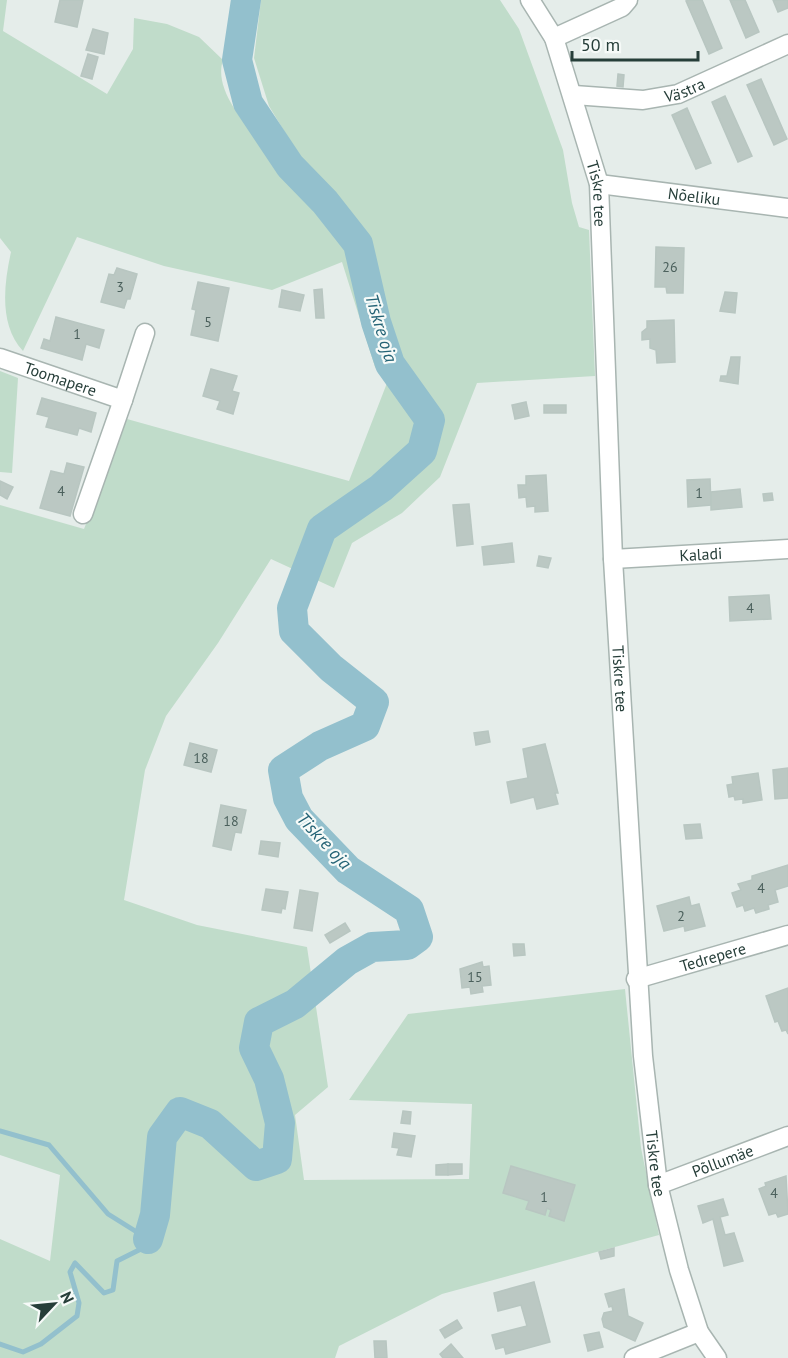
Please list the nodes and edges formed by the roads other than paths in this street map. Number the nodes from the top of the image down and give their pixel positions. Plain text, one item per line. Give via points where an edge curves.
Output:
1 (530, 0) edge
2 (628, 0) edge
3 (554, 38) junction
4 (788, 44) edge
5 (574, 95) junction
6 (600, 184) junction
7 (788, 208) edge
8 (145, 333) dead end
9 (0, 358) edge
10 (123, 400) junction
11 (83, 513) dead end
12 (788, 549) edge
13 (613, 559) junction
14 (788, 935) edge
15 (636, 979) junction
16 (788, 1136) edge
17 (658, 1185) junction
18 (699, 1332) junction
19 (634, 1358) edge
20 (717, 1358) edge

1 - 3 street, Tiskre tee
2 - 3 street via 622,7
3 - 5 street, Tiskre tee
4 - 5 street, Västra via 678,94 642,100
5 - 6 street, Tiskre tee
6 - 7 street, Nõeliku
6 - 13 street, Tiskre tee
8 - 10 street
9 - 10 street, Toomapere
10 - 11 street
12 - 13 street, Kaladi
13 - 15 street, Tiskre tee
14 - 15 street, Tedrepere
15 - 17 street, Tiskre tee
16 - 17 street, Põllumäe
17 - 18 street, Tiskre tee
18 - 19 street
18 - 20 street, Tiskre tee

